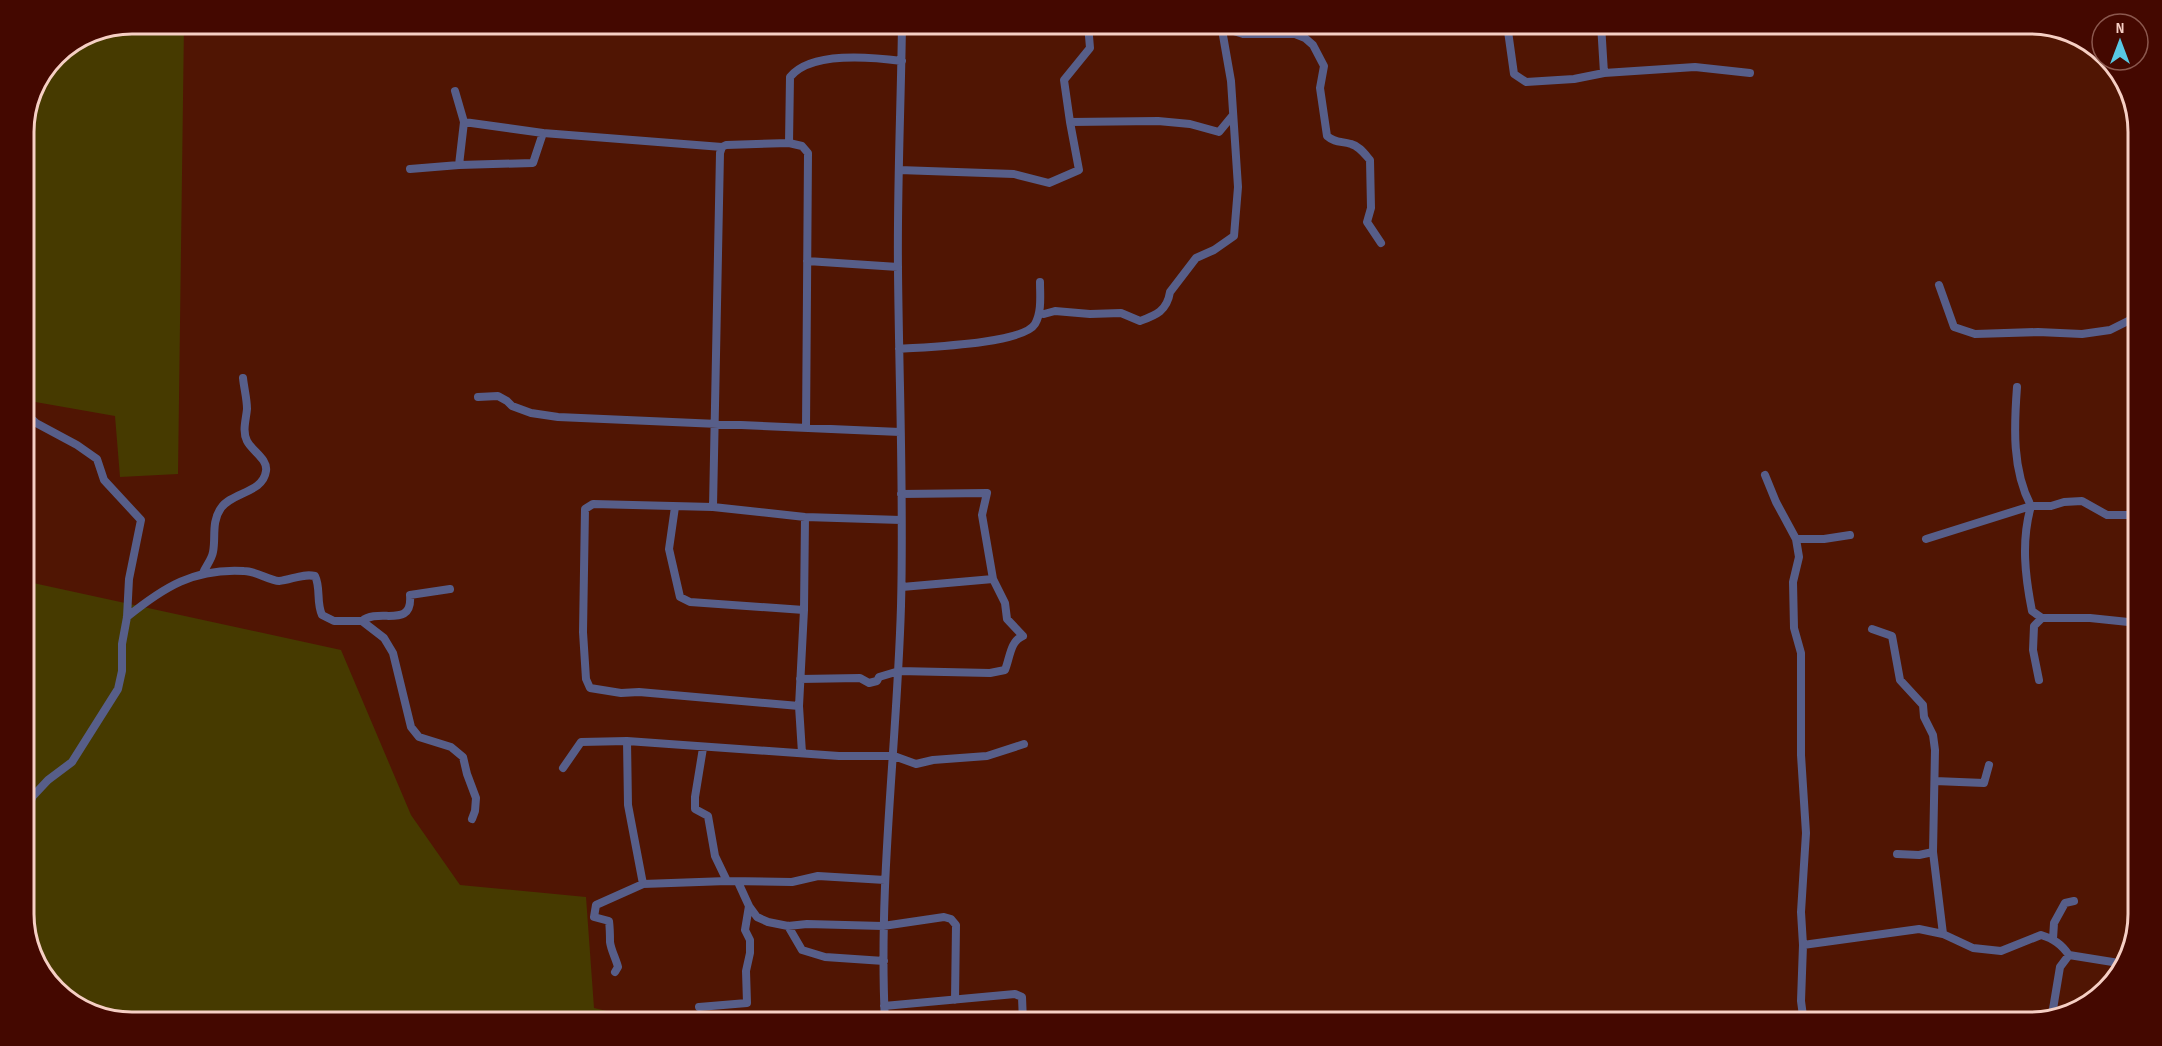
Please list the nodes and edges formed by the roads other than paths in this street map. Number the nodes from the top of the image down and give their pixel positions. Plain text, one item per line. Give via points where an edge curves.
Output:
1 (902, 34) edge
2 (1089, 34) edge
3 (1222, 34) edge
4 (1243, 34) edge
5 (1295, 34) edge
6 (1295, 34) edge
7 (1508, 34) edge
8 (1601, 34) edge
9 (902, 62) junction
10 (1604, 73) junction
11 (1750, 73) dead end
12 (455, 91) dead end
13 (1233, 115) junction
14 (465, 122) junction
15 (1070, 122) junction
16 (543, 133) junction
17 (789, 143) junction
18 (722, 147) junction
19 (459, 165) junction
20 (410, 170) dead end
21 (900, 170) junction
22 (1381, 243) dead end
23 (807, 261) junction
24 (897, 267) junction
25 (1040, 282) dead end
26 (1939, 285) dead end
27 (1039, 313) junction
28 (2127, 321) edge
29 (899, 349) junction
30 (243, 378) dead end
31 (2017, 387) dead end
32 (478, 397) dead end
33 (35, 422) edge
34 (716, 423) junction
35 (806, 428) junction
36 (900, 432) junction
37 (1765, 475) dead end
38 (901, 494) junction
39 (2031, 506) junction
40 (675, 507) junction
41 (713, 507) junction
42 (2127, 515) edge
43 (805, 517) junction
44 (901, 520) junction
45 (1850, 535) dead end
46 (1796, 539) junction
47 (1926, 540) dead end
48 (202, 573) junction
49 (993, 579) junction
50 (902, 587) junction
51 (450, 589) dead end
52 (804, 610) junction
53 (127, 617) junction
54 (2042, 618) junction
55 (362, 621) junction
56 (2128, 622) edge
57 (1872, 629) dead end
58 (899, 671) junction
59 (800, 679) junction
60 (2039, 680) dead end
61 (799, 706) junction
62 (627, 741) junction
63 (1024, 744) dead end
64 (703, 748) junction
65 (802, 753) junction
66 (894, 756) junction
67 (1989, 765) dead end
68 (563, 768) dead end
69 (1935, 781) junction
70 (35, 794) edge
71 (472, 819) dead end
72 (1933, 852) junction
73 (1897, 854) dead end
74 (727, 880) junction
75 (885, 880) junction
76 (738, 882) junction
77 (643, 884) junction
78 (2074, 901) dead end
79 (749, 906) junction
80 (789, 926) junction
81 (883, 926) junction
82 (1943, 934) junction
83 (2053, 939) junction
84 (1803, 945) junction
85 (2069, 956) junction
86 (884, 961) junction
87 (2114, 962) edge
88 (615, 972) dead end
89 (955, 1000) junction
90 (884, 1006) junction
91 (699, 1007) dead end
92 (2053, 1008) edge
93 (884, 1012) edge
94 (1023, 1012) edge
95 (1803, 1012) edge

1 - 9 street
2 - 15 street via 1090,48 1064,80
3 - 13 street
4 - 5 street
6 - 22 street via 1313,45 1324,66 1320,88 1327,136 1333,142 1359,147 1370,159 1371,208 1367,222
7 - 10 street via 1514,74 1526,82
8 - 10 street
9 - 17 street via 879,58 825,59 796,69 790,77
9 - 21 street
10 - 11 street via 1695,67
12 - 14 street
13 - 15 street via 1219,132 1190,123
13 - 27 street via 1238,187 1234,236 1196,258 1170,292 1162,310 1140,321 1121,313
14 - 16 street
14 - 19 street
15 - 21 street via 1079,170 1049,183 1014,174
16 - 18 street
16 - 19 street via 533,163
17 - 18 street
17 - 23 street via 802,146 808,153
18 - 34 street
19 - 20 street
21 - 24 street
23 - 24 street
23 - 35 street
24 - 29 street
25 - 27 street
26 - 28 street via 1954,327 1975,334 2082,334 2110,330
27 - 29 street via 1030,331 1000,340
29 - 36 street
30 - 48 street via 247,441 262,460 265,475 254,488 231,498 221,508 213,533 213,553
31 - 39 street via 2016,454 2022,489
32 - 34 street via 498,396 531,413 558,417
33 - 53 street via 97,459 104,480 141,520 129,579
34 - 35 street
34 - 41 street
35 - 36 street
36 - 38 street
37 - 46 street
38 - 44 street
38 - 49 street via 987,493 982,515
39 - 42 street via 2082,501 2108,515
39 - 47 street
39 - 54 street via 2024,560 2032,611
40 - 41 street
40 - 52 street via 669,549 680,597 690,602
40 - 61 street via 592,504 585,509 583,632 590,688
41 - 43 street
43 - 44 street
43 - 52 street
44 - 50 street
45 - 46 street
46 - 84 street via 1799,557 1793,582 1794,628 1801,653 1806,833
48 - 53 street via 149,599
48 - 55 street via 246,571 276,581 315,576 322,615 334,621
49 - 50 street
49 - 58 street via 1005,603 1007,620 1023,636 1012,647 1005,670
50 - 58 street
51 - 55 street via 410,595 411,604 402,616 368,616
52 - 59 street
53 - 70 street via 118,689 72,762
54 - 56 street
54 - 60 street via 2034,626 2033,650
55 - 71 street via 384,638 393,653 411,727 420,737 452,747 462,757 476,798
57 - 69 street via 1892,636 1899,680 1923,705 1933,735
58 - 59 street via 869,683 860,678
58 - 66 street
59 - 61 street
61 - 65 street
62 - 64 street
62 - 68 street via 581,742
62 - 77 street via 628,805
63 - 66 street via 987,756 916,764
64 - 65 street
64 - 74 street via 695,809 708,816 715,856
65 - 66 street
66 - 75 street
67 - 69 street via 1984,783
69 - 72 street
72 - 73 street
72 - 82 street
74 - 76 street
74 - 77 street
75 - 76 street via 818,876 792,882
75 - 81 street
76 - 79 street
77 - 88 street via 596,905 594,917 609,921 610,944 618,967
78 - 83 street via 2065,903 2054,923
79 - 80 street via 757,917
79 - 91 street via 745,930 750,940 747,1004
80 - 81 street
80 - 86 street via 802,950 825,957
81 - 86 street
81 - 89 street via 944,917 956,924
82 - 83 street via 1973,948 2001,951 2041,935
82 - 84 street via 1919,929
83 - 85 street
84 - 95 street
85 - 87 street
85 - 92 street via 2060,967
86 - 90 street
89 - 90 street
89 - 94 street via 1015,994 1022,997
90 - 93 street

